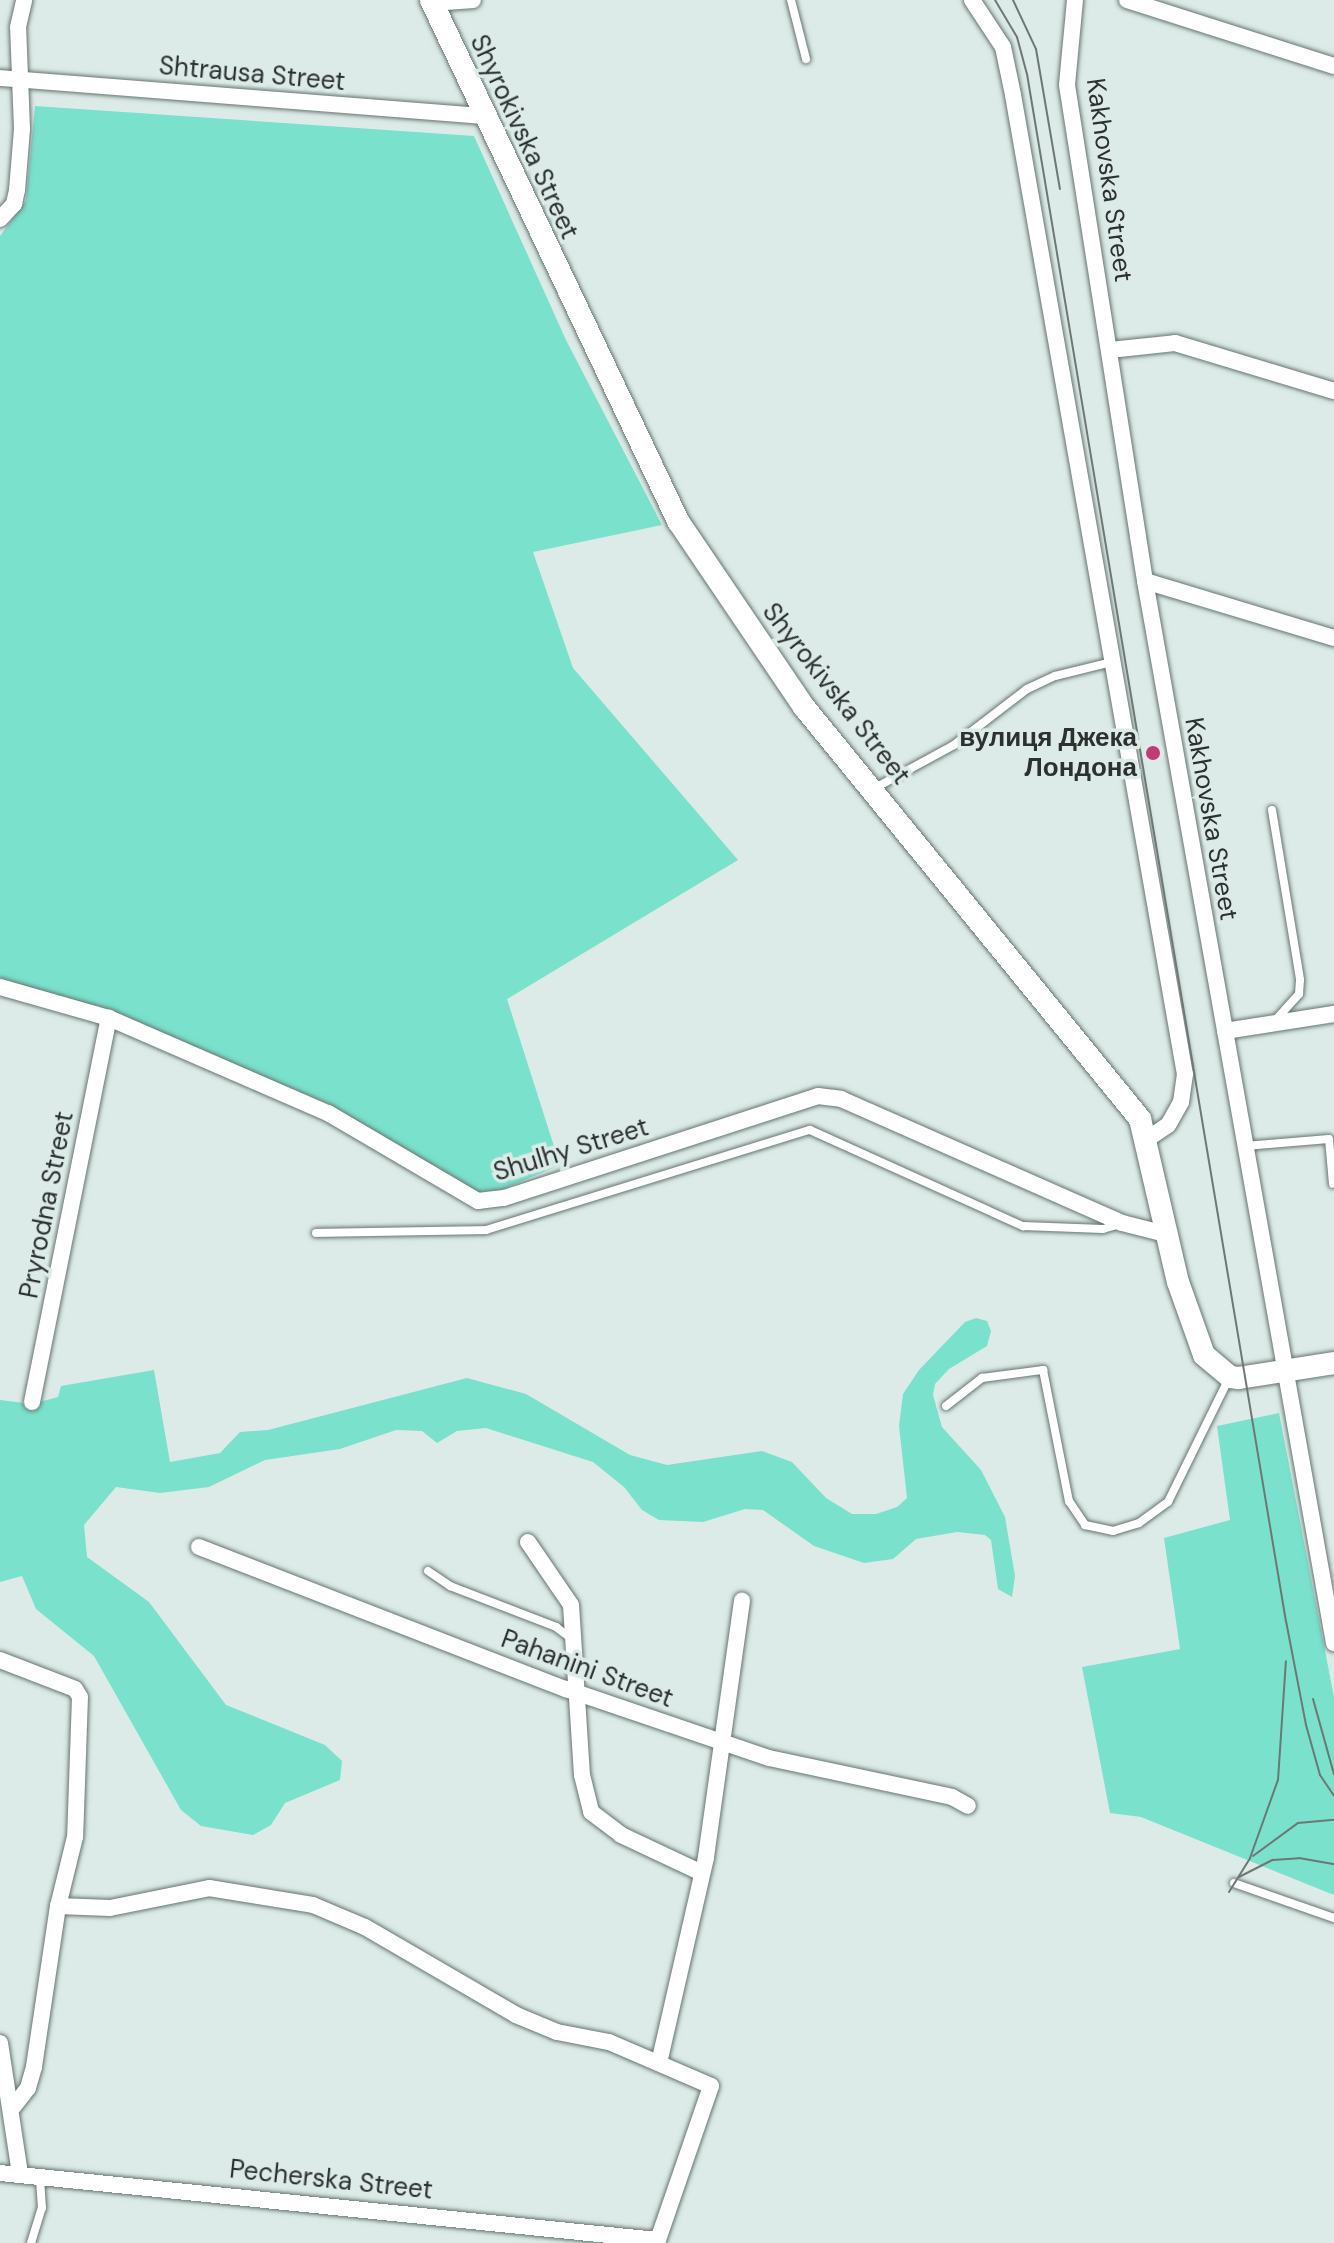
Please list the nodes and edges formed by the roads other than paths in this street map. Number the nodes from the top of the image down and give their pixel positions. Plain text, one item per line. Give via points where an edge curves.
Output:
1 (24, 0) edge
2 (473, 0) edge
3 (791, 0) edge
4 (972, 0) edge
5 (1075, 0) edge
6 (1127, 0) edge
7 (431, 1) edge
8 (806, 59) dead end
9 (1334, 66) edge
10 (0, 78) edge
11 (18, 80) junction
12 (483, 116) junction
13 (0, 219) edge
14 (1110, 350) junction
15 (1334, 391) edge
16 (1145, 581) junction
17 (1334, 638) edge
18 (1112, 662) junction
19 (874, 788) junction
20 (1272, 810) dead end
21 (0, 987) edge
22 (1334, 1014) edge
23 (109, 1018) junction
24 (1272, 1024) junction
25 (1225, 1031) junction
26 (1149, 1138) junction
27 (1244, 1146) junction
28 (1333, 1184) edge
29 (1122, 1223) junction
30 (316, 1233) dead end
31 (1169, 1235) junction
32 (1334, 1363) edge
33 (1283, 1372) junction
34 (1234, 1377) junction
35 (32, 1402) dead end
36 (946, 1406) dead end
37 (528, 1542) dead end
38 (199, 1547) dead end
39 (428, 1571) dead end
40 (742, 1601) dead end
41 (576, 1643) junction
42 (1334, 1643) edge
43 (0, 1660) edge
44 (578, 1693) junction
45 (725, 1743) junction
46 (968, 1806) dead end
47 (702, 1873) junction
48 (1234, 1883) dead end
49 (58, 1906) junction
50 (1334, 1918) edge
51 (0, 2043) edge
52 (659, 2063) junction
53 (13, 2107) junction
54 (0, 2173) edge
55 (20, 2174) junction
56 (40, 2176) junction
57 (657, 2242) edge
58 (31, 2243) edge

1 - 11 street
2 - 7 street
3 - 8 lane
4 - 18 street via 1003,47
5 - 14 street, Kakhovska Street via 1067,85
6 - 9 street
7 - 12 main road, Shyrokivska Street
10 - 11 street, Shtrausa Street
11 - 12 street, Shtrausa Street
11 - 13 street via 22,129 17,190 14,204
12 - 19 main road, Shyrokivska Street via 678,521 804,707
14 - 15 street via 1175,343
14 - 16 street, Kakhovska Street
16 - 17 street
16 - 25 street, Kakhovska Street
18 - 19 lane via 1067,672 1027,689 954,745
18 - 26 street via 1185,1074 1181,1102 1168,1125
19 - 26 main road, Shyrokivska Street via 1132,1108
20 - 24 lane via 1300,980 1299,994
21 - 23 street, Shulhy Street
22 - 24 street
23 - 29 street, Shulhy Street via 328,1113 478,1201 504,1198 818,1096 841,1099
23 - 35 street, Pryrodna Street
24 - 25 street
25 - 27 street, Kakhovska Street
26 - 31 main road, Shyrokivska Street
27 - 28 lane via 1329,1139
27 - 33 street, Kakhovska Street
29 - 30 lane via 1103,1229 1023,1226 810,1130 486,1230
29 - 31 street, Shulhy Street
31 - 34 main road, Shyrokivska Street via 1197,1343
32 - 33 main road
33 - 34 main road
33 - 42 street, Kakhovska Street
34 - 36 lane via 1210,1408 1168,1502 1139,1523 1113,1531 1085,1525 1069,1501 1043,1370 982,1378
37 - 41 street via 571,1605
38 - 44 street, Pahanini Street
39 - 41 lane via 450,1586 556,1627
40 - 45 street
41 - 44 street
43 - 49 street via 75,1689 80,1697 74,1766 79,1810
44 - 45 street, Pahanini Street
44 - 47 street via 582,1775 591,1812 621,1835
45 - 46 street, Pahanini Street via 769,1758 952,1797
45 - 47 street
47 - 52 street
48 - 50 lane
49 - 52 street via 110,1908 209,1888 263,1892 313,1905 365,1927 516,2015
49 - 53 street via 34,2067 28,2088
51 - 53 street
52 - 57 street via 711,2086
53 - 55 street
54 - 55 street, Pecherska Street
55 - 56 street, Pecherska Street
56 - 57 street, Pecherska Street
56 - 58 lane via 42,2208

